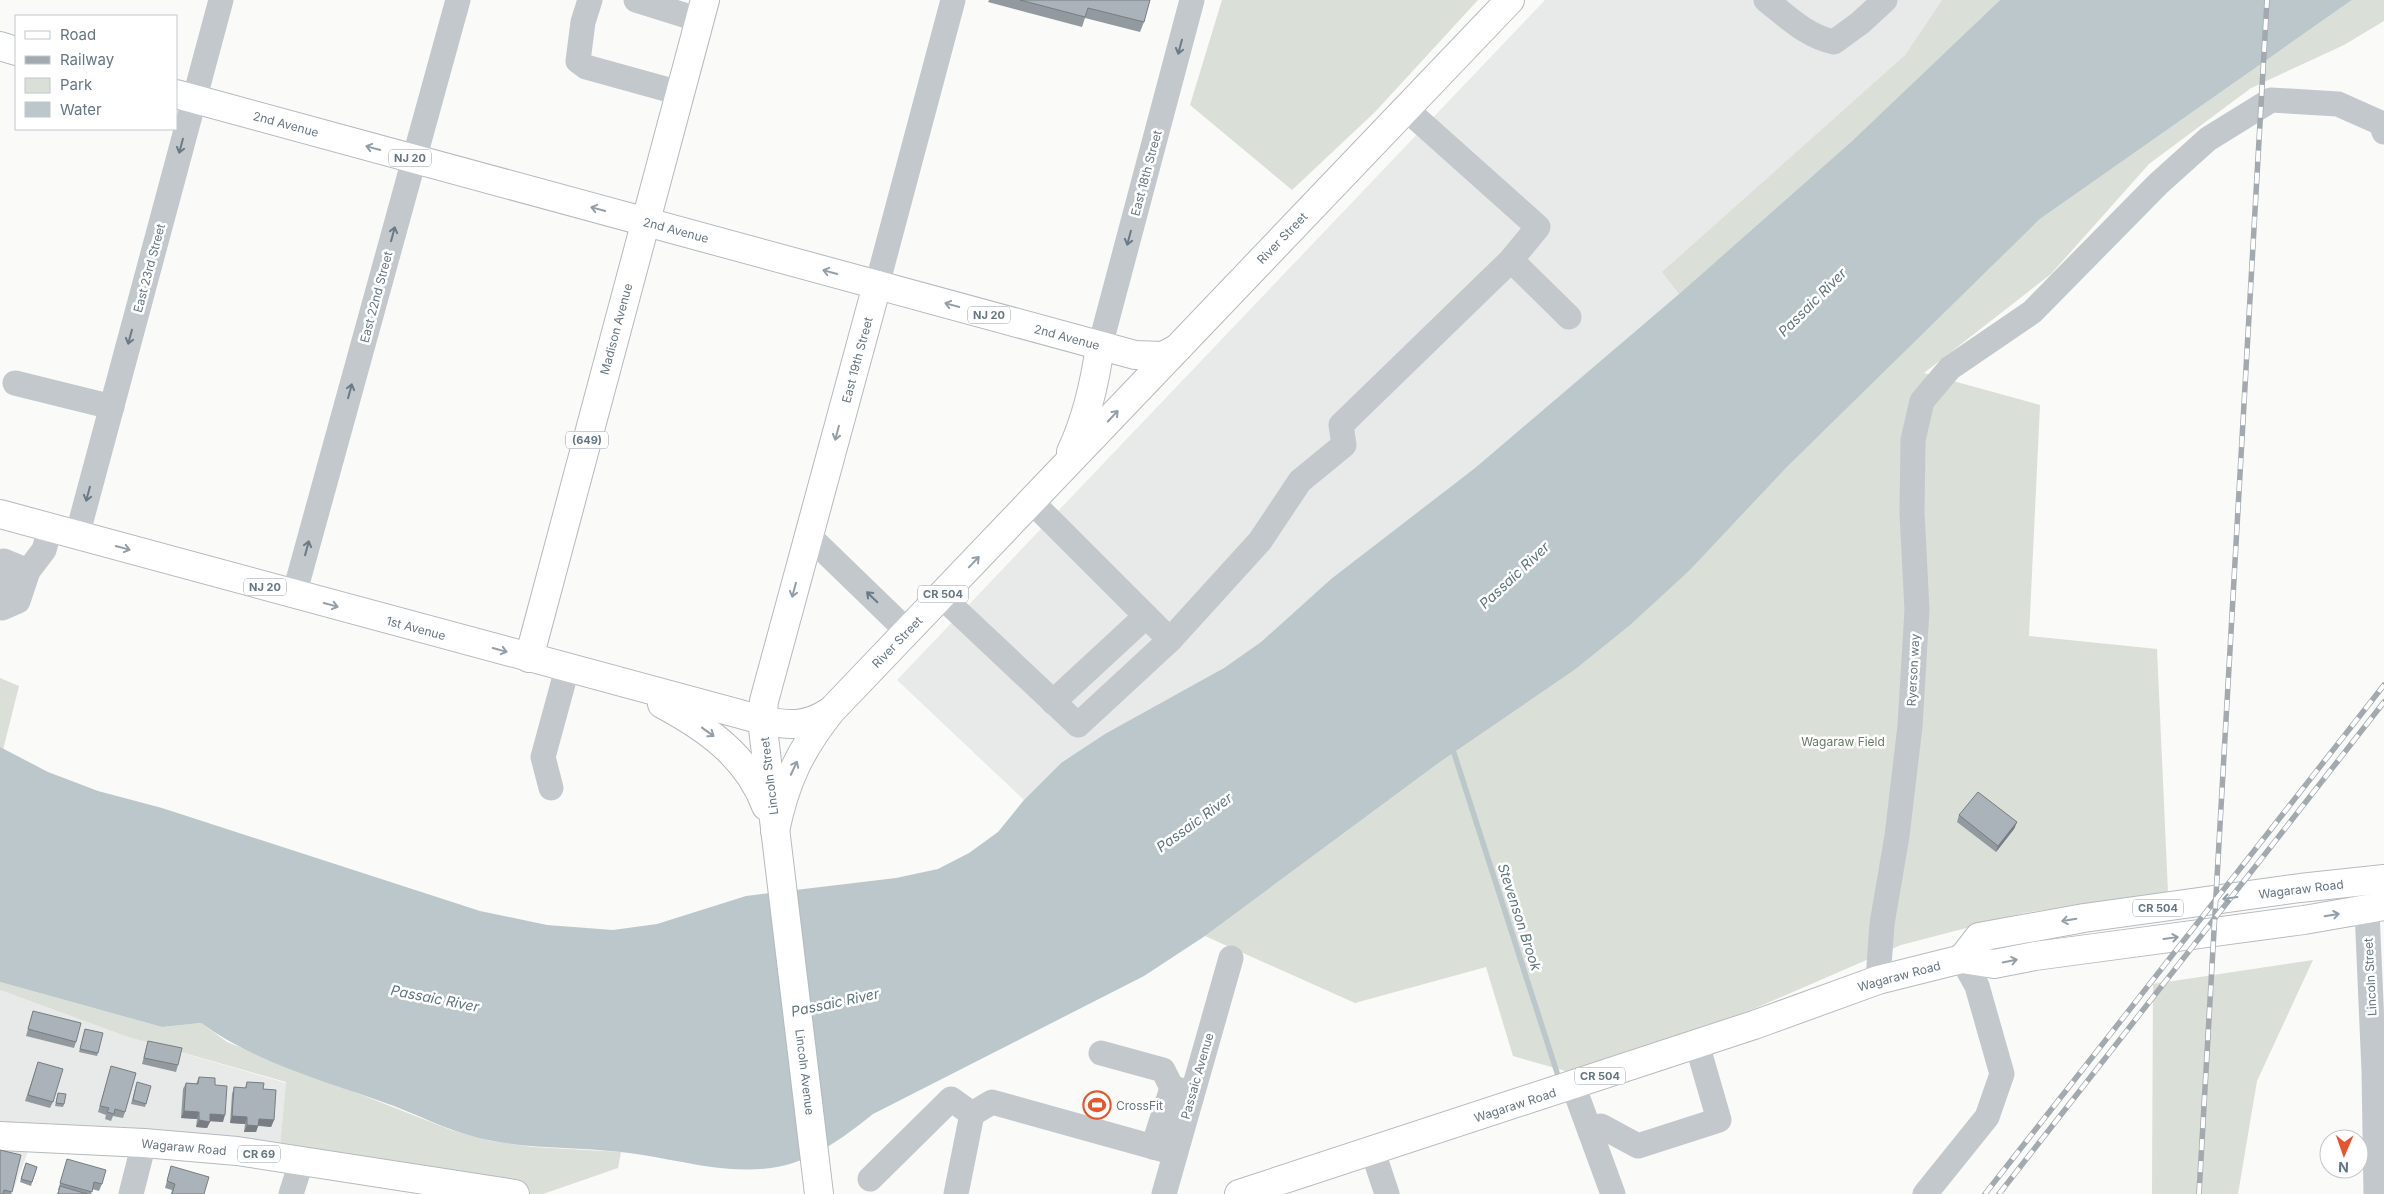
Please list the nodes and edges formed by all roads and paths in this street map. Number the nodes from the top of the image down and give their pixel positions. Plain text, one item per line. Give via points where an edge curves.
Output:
1 (221, 0) edge
2 (458, 0) edge
3 (590, 0) edge
4 (636, 0) edge
5 (953, 0) edge
6 (1192, 0) edge
7 (1510, 0) edge
8 (1766, 0) edge
9 (1885, 0) edge
10 (702, 10) edge
11 (0, 46) edge
12 (15, 51) edge
13 (680, 93) junction
14 (185, 96) edge
15 (1406, 109) junction
16 (178, 126) edge
17 (177, 130) edge
18 (2384, 132) edge
19 (414, 159) junction
20 (645, 222) junction
21 (1510, 260) junction
22 (877, 285) junction
23 (1569, 317) dead end
24 (1100, 346) junction
25 (1176, 349) junction
26 (15, 383) dead end
27 (112, 407) junction
28 (1056, 477) junction
29 (1032, 502) junction
30 (0, 514) edge
31 (0, 528) edge
32 (62, 533) junction
33 (809, 536) junction
34 (0, 562) edge
35 (28, 571) junction
36 (0, 583) edge
37 (294, 594) junction
38 (941, 596) junction
39 (2, 608) dead end
40 (1146, 616) junction
41 (907, 631) junction
42 (1170, 640) junction
43 (529, 658) junction
44 (567, 669) junction
45 (602, 678) junction
46 (1053, 702) junction
47 (831, 711) junction
48 (762, 720) junction
49 (551, 788) dead end
50 (775, 831) junction
51 (2375, 880) edge
52 (2375, 908) edge
53 (1231, 958) dead end
54 (1962, 959) junction
55 (1878, 980) junction
56 (1697, 1044) junction
57 (1101, 1052) dead end
58 (1572, 1086) junction
59 (1182, 1090) junction
60 (972, 1114) junction
61 (1590, 1131) junction
62 (0, 1136) edge
63 (144, 1143) junction
64 (1164, 1150) junction
65 (1373, 1152) junction
66 (302, 1160) junction
67 (870, 1179) dead end
68 (818, 1184) edge
69 (505, 1193) edge
70 (131, 1194) edge
71 (291, 1194) edge
72 (956, 1194) edge
73 (1164, 1194) edge
74 (1239, 1194) edge
75 (1387, 1194) edge
76 (1613, 1194) edge
77 (1925, 1194) edge
78 (2376, 1194) edge

1 - 14 street, East 23rd Street
2 - 19 street, East 22nd Street
3 - 13 street via 583,22 578,61 586,67
4 - 10 street
5 - 22 street, East 19th Street
6 -> 24 street, East 18th Street
7 - 15 main road, River Street
8 - 9 street via 1806,32 1818,39 1834,42
10 - 13 main road, Madison Avenue / (649)
11 - 12 main road
13 - 20 main road, Madison Avenue / (649)
14 -> 16 street, East 23rd Street
19 -> 14 main road, 2nd Avenue / NJ 20
15 - 21 street via 1538,227
15 - 25 main road, River Street
17 -> 27 street, East 23rd Street
18 - 55 street, Ryerson way via 2381,123 2338,104 2270,100 2208,139 2158,184 2032,312 1950,368 1922,402 1913,440 1916,610 1910,726 1897,836 1882,924
20 -> 19 main road, 2nd Avenue / NJ 20
37 -> 19 street, East 22nd Street
22 -> 20 main road, 2nd Avenue / NJ 20
20 - 43 main road, Madison Avenue / (649)
21 - 23 street
21 - 42 street via 1341,425 1344,445 1300,481 1260,541
24 -> 22 main road, 2nd Avenue / NJ 20
22 -> 33 main road, East 19th Street
24 - 25 main road, 2nd Avenue via 1150,357 1163,356
24 - 28 main road, River Street / CR 504 via 1079,435
28 -> 25 main road, River Street
26 - 27 street
27 -> 32 street, East 23rd Street
28 - 29 main road, River Street / CR 504
38 -> 29 main road, River Street / CR 504
29 - 40 street
30 - 32 main road, 1st Avenue / NJ 20
31 - 32 main road
32 - 35 street, East 23rd Street
32 -> 37 main road, 1st Avenue / NJ 20
41 -> 33 street
33 -> 48 main road, East 19th Street via 764,701
34 - 35 street via 4,560
35 - 36 street
35 - 39 street via 18,601
37 -> 43 main road, 1st Avenue / NJ 20
38 - 41 main road, River Street / CR 504
38 - 46 street
40 - 42 street
40 - 46 street
41 - 47 main road, River Street / CR 504
42 - 46 street via 1078,725
43 - 44 main road, 1st Avenue / NJ 20
44 - 45 main road, 1st Avenue / NJ 20
44 - 49 street via 543,757
45 - 48 main road, 1st Avenue
45 -> 50 main road, CR 504 via 682,715 724,744 754,781
47 - 48 main road, 1st Avenue via 807,724
50 -> 47 main road, River Street / CR 504 via 789,778 804,748
48 - 50 main road, Lincoln Street
50 - 68 main road, Lincoln Avenue / CR 504
51 - 52 street, Lincoln Street
51 -> 54 main road, Wagaraw Road / CR 504 via 2033,926 1979,937
54 -> 52 main road, Wagaraw Road / CR 504 via 1994,964
52 - 78 street, Lincoln Street
53 - 59 street, Passaic Avenue
54 - 55 main road, Wagaraw Road / CR 504
54 - 77 street via 1977,986 2002,1074 1988,1117
55 - 56 main road, Wagaraw Road / CR 504
56 - 58 main road, Wagaraw Road / CR 504
56 - 61 street via 1719,1120 1638,1146 1601,1126
57 - 59 street via 1163,1070
58 - 61 street
58 - 65 main road, Wagaraw Road / CR 504
59 - 64 street, Passaic Avenue
60 - 64 street via 992,1102
60 - 67 street via 951,1099
60 - 72 street
61 - 76 street
62 - 63 main road, Wagaraw Road / CR 69
63 - 66 main road, Wagaraw Road / CR 69
63 - 70 street
64 - 73 street, Passaic Avenue
65 - 74 main road, Wagaraw Road / CR 504
65 - 75 street
66 - 69 main road, Wagaraw Road / CR 69
66 - 71 street

